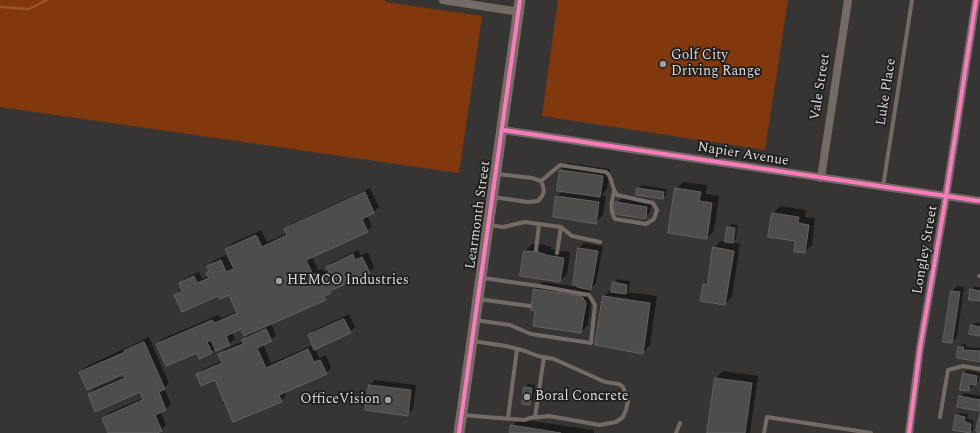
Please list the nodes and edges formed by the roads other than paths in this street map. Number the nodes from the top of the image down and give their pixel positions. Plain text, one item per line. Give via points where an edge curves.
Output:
1 (442, 0) edge
2 (520, 0) edge
3 (848, 0) edge
4 (912, 0) edge
5 (976, 0) edge
6 (520, 12) junction
7 (503, 130) junction
8 (496, 174) junction
9 (821, 178) junction
10 (541, 181) junction
11 (883, 187) junction
12 (614, 191) junction
13 (946, 196) junction
14 (493, 197) junction
15 (980, 201) edge
16 (539, 224) junction
17 (489, 225) junction
18 (560, 227) junction
19 (600, 242) dead end
20 (536, 250) dead end
21 (557, 253) dead end
22 (481, 278) junction
23 (478, 298) junction
24 (530, 306) dead end
25 (475, 320) junction
26 (472, 341) junction
27 (517, 349) junction
28 (544, 357) junction
29 (980, 369) edge
30 (461, 415) junction
31 (534, 417) junction
32 (940, 417) dead end
33 (508, 418) junction
34 (680, 423) dead end
35 (459, 433) edge
36 (676, 433) edge
37 (764, 433) edge
38 (871, 433) edge
39 (909, 433) edge

1 - 6 street
2 - 6 street, Learmonth Street
3 - 9 street, Vale Street
4 - 11 lane, Luke Place
5 - 13 street, Longley Street
6 - 7 street, Learmonth Street
7 - 8 street, Learmonth Street
7 - 9 street, Napier Avenue
8 - 10 lane
8 - 14 street, Learmonth Street
9 - 11 street, Napier Avenue
10 - 12 lane via 560,165 606,172 610,175
10 - 14 lane via 544,188 543,197 538,202
11 - 13 street, Napier Avenue
12 - 12 lane via 625,198 653,203 657,210 654,219 646,224 615,219 611,208
13 - 15 street, Napier Avenue
13 - 39 street, Longley Street via 920,348
14 - 17 street, Learmonth Street
16 - 17 lane via 525,222 503,227
16 - 18 lane
16 - 20 lane
17 - 22 street, Learmonth Street
18 - 19 lane via 572,236
18 - 21 lane
22 - 23 street, Learmonth Street
22 - 25 lane via 589,295 595,305 591,343 531,334 510,325
23 - 24 lane
23 - 25 street, Learmonth Street
25 - 26 street, Learmonth Street
26 - 27 lane
26 - 30 street, Learmonth Street
27 - 28 lane
27 - 33 lane
28 - 31 lane
28 - 31 lane via 605,382 620,384 628,401 623,417 616,422 600,425 549,416
29 - 32 lane via 963,366 948,370
30 - 33 lane
30 - 35 street, Learmonth Street
31 - 33 lane via 524,420
34 - 36 lane
37 - 38 lane via 767,418

